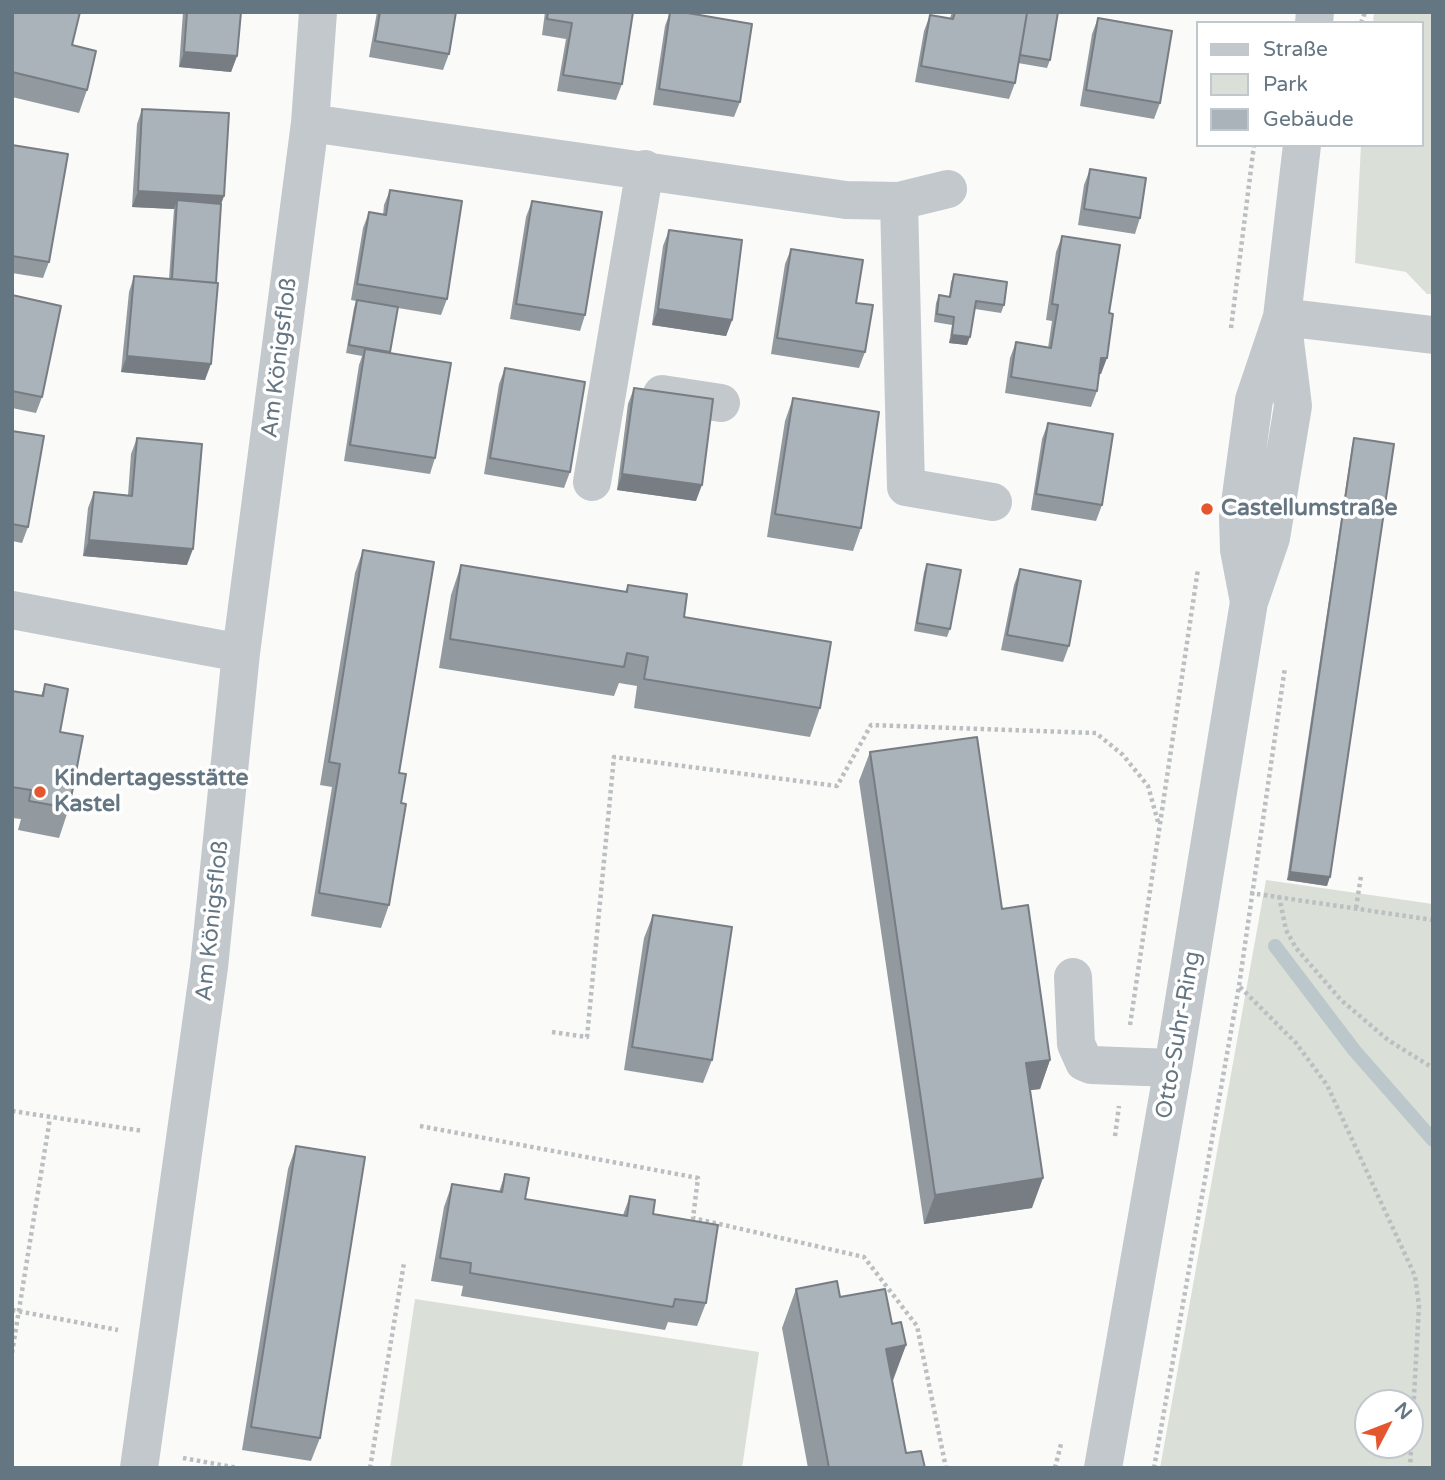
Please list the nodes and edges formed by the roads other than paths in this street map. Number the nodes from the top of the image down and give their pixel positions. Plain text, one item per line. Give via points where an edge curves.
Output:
1 (318, 12) edge
2 (310, 123) junction
3 (1302, 147) edge
4 (645, 169) junction
5 (948, 189) dead end
6 (900, 201) junction
7 (1282, 317) junction
8 (1433, 335) edge
9 (608, 385) junction
10 (721, 403) dead end
11 (592, 482) dead end
12 (993, 502) dead end
13 (12, 610) edge
14 (241, 653) junction
15 (1073, 977) dead end
16 (1173, 1068) junction
17 (141, 1459) edge
18 (1103, 1468) edge

1 - 2 street, Am Königsfloß
2 - 4 street
2 - 14 street, Am Königsfloß
3 - 7 street, Otto-Suhr-Ring
4 - 6 street via 846,200
4 - 9 street
5 - 6 street
6 - 12 street via 906,487
7 - 8 street
7 - 16 street, Otto-Suhr-Ring via 1254,400 1238,518 1249,602
9 - 10 street
9 - 11 street
13 - 14 street
14 - 17 street, Am Königsfloß via 209,967
15 - 16 street via 1079,1054 1091,1065
16 - 18 street, Otto-Suhr-Ring

